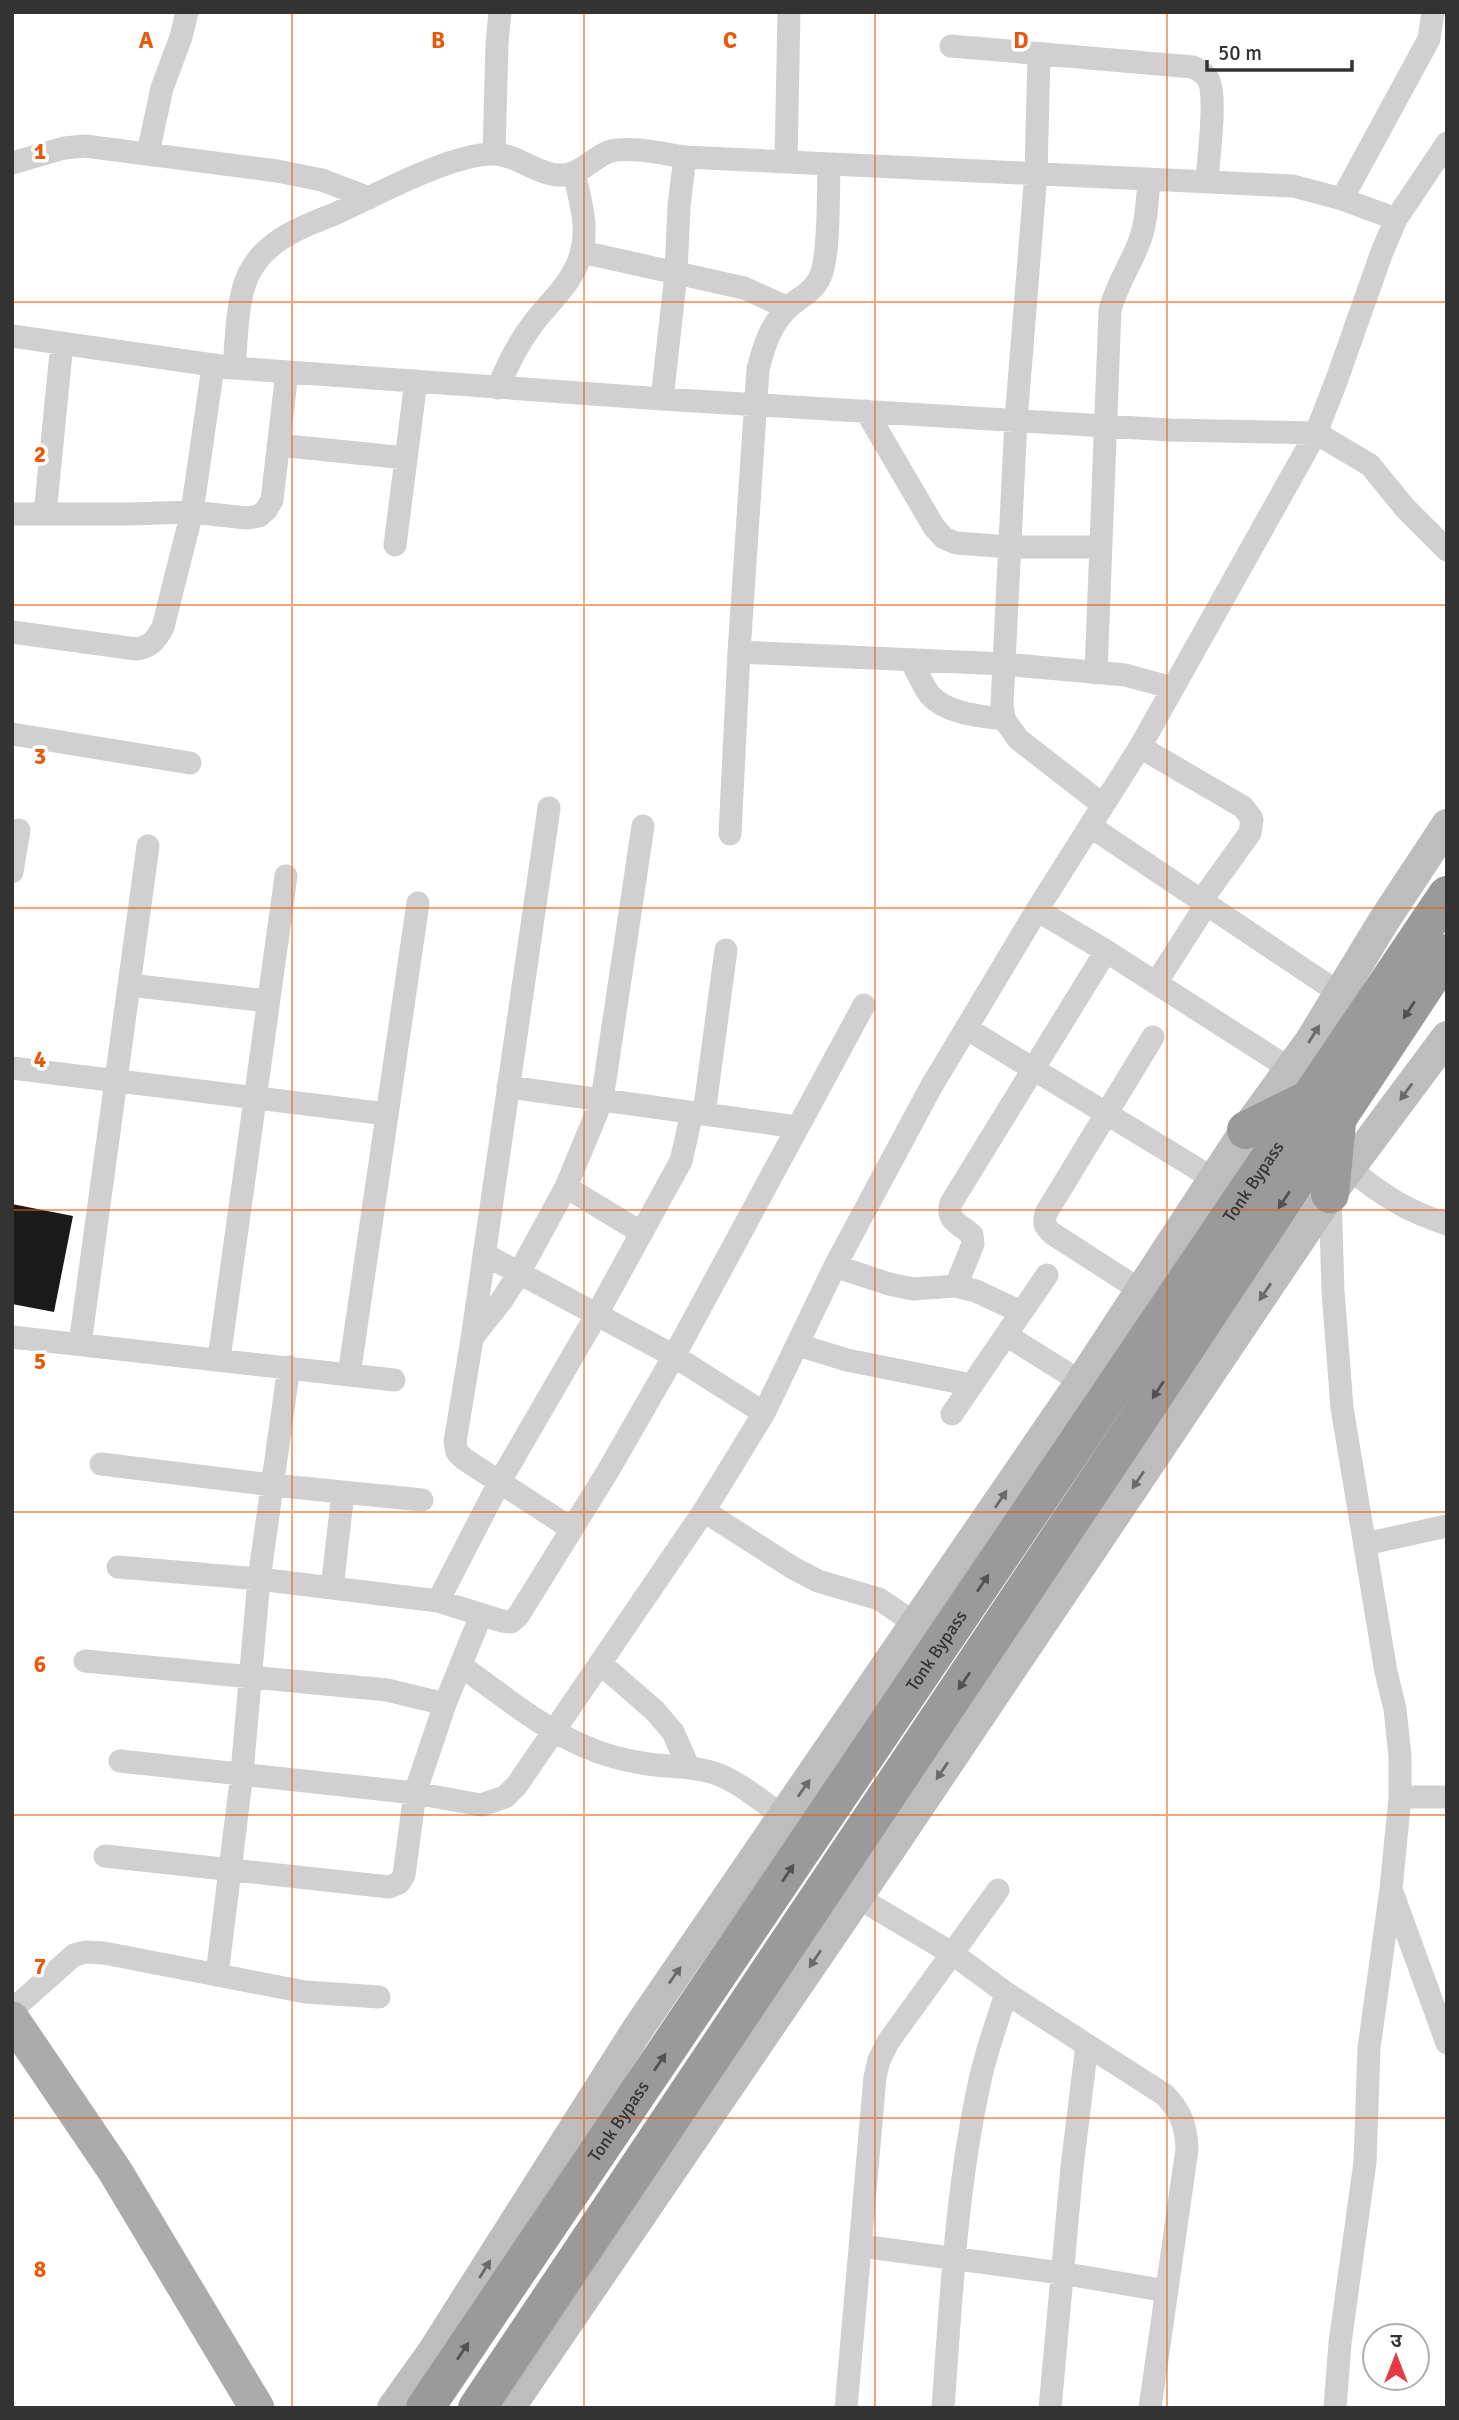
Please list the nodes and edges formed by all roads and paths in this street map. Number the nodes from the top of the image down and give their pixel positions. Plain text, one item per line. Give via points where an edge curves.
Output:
1 (187, 12) edge
2 (500, 12) edge
3 (789, 12) edge
4 (1433, 12) edge
5 (951, 46) dead end
6 (1039, 55) junction
7 (1447, 143) edge
8 (149, 153) junction
9 (494, 154) junction
10 (685, 157) junction
11 (786, 162) junction
12 (12, 163) edge
13 (829, 164) junction
14 (574, 173) junction
15 (1036, 173) junction
16 (1149, 180) junction
17 (1206, 181) junction
18 (369, 198) junction
19 (1342, 199) junction
20 (1396, 219) junction
21 (582, 252) junction
22 (676, 274) junction
23 (788, 308) junction
24 (12, 336) edge
25 (62, 343) junction
26 (223, 368) junction
27 (287, 372) junction
28 (416, 382) junction
29 (498, 388) junction
30 (662, 400) junction
31 (756, 405) junction
32 (866, 411) junction
33 (1016, 420) junction
34 (1106, 426) junction
35 (1316, 433) junction
36 (278, 445) junction
37 (406, 458) junction
38 (192, 512) junction
39 (12, 514) edge
40 (45, 514) junction
41 (395, 545) dead end
42 (1010, 547) junction
43 (1101, 547) junction
44 (1447, 550) edge
45 (12, 632) edge
46 (740, 652) junction
47 (911, 660) junction
48 (1004, 664) junction
49 (1096, 673) junction
50 (1173, 688) junction
51 (1004, 719) junction
52 (12, 734) edge
53 (1140, 747) junction
54 (190, 763) dead end
55 (1103, 805) junction
56 (549, 808) dead end
57 (1447, 825) edge
58 (643, 826) dead end
59 (1090, 826) junction
60 (19, 830) dead end
61 (730, 834) dead end
62 (148, 846) dead end
63 (12, 872) edge
64 (286, 876) dead end
65 (1447, 895) edge
66 (418, 903) dead end
67 (1203, 903) junction
68 (1037, 910) junction
69 (726, 950) dead end
70 (1106, 951) junction
71 (1447, 953) edge
72 (1156, 983) junction
73 (129, 985) junction
74 (1339, 993) junction
75 (268, 1001) junction
76 (864, 1004) dead end
77 (967, 1028) junction
78 (1153, 1037) dead end
79 (1447, 1037) edge
80 (12, 1068) edge
81 (1034, 1070) junction
82 (115, 1081) junction
83 (508, 1087) junction
84 (1312, 1095) junction
85 (255, 1098) junction
86 (602, 1100) junction
87 (698, 1113) junction
88 (1106, 1113) junction
89 (387, 1114) junction
90 (797, 1127) junction
91 (1246, 1130) joint
92 (1214, 1179) junction
93 (1340, 1182) junction
94 (566, 1187) junction
95 (1447, 1224) edge
96 (642, 1233) junction
97 (484, 1254) junction
98 (835, 1266) junction
99 (519, 1273) junction
100 (1047, 1275) dead end
101 (956, 1286) junction
102 (1140, 1290) junction
103 (1021, 1312) junction
104 (597, 1314) junction
105 (1006, 1335) junction
106 (12, 1337) edge
107 (472, 1339) junction
108 (80, 1344) junction
109 (798, 1345) junction
110 (674, 1356) junction
111 (219, 1359) junction
112 (289, 1367) junction
113 (349, 1375) junction
114 (394, 1380) dead end
115 (1081, 1382) junction
116 (972, 1385) junction
117 (764, 1413) junction
118 (952, 1414) dead end
119 (101, 1464) dead end
120 (499, 1483) junction
121 (272, 1485) junction
122 (343, 1493) junction
123 (422, 1500) dead end
124 (704, 1510) junction
125 (1447, 1526) edge
126 (572, 1529) junction
127 (1366, 1544) junction
128 (118, 1567) dead end
129 (258, 1580) junction
130 (332, 1588) junction
131 (438, 1601) junction
132 (481, 1615) junction
133 (916, 1624) junction
134 (85, 1661) dead end
135 (600, 1663) junction
136 (461, 1666) junction
137 (250, 1675) junction
138 (445, 1704) junction
139 (554, 1730) junction
140 (120, 1761) dead end
141 (688, 1766) junction
142 (242, 1773) junction
143 (415, 1793) junction
144 (1400, 1797) junction
145 (1447, 1797) edge
146 (784, 1817) junction
147 (105, 1856) dead end
148 (230, 1869) junction
149 (1391, 1889) junction
150 (998, 1890) dead end
151 (857, 1897) junction
152 (953, 1954) junction
153 (217, 1975) junction
154 (1006, 1993) junction
155 (379, 1997) dead end
156 (12, 2010) edge
157 (12, 2019) edge
158 (1447, 2043) edge
159 (1087, 2045) junction
160 (12, 2051) edge
161 (861, 2246) junction
162 (955, 2258) junction
163 (1061, 2273) junction
164 (1167, 2291) junction
165 (232, 2408) edge
166 (257, 2408) edge
167 (393, 2408) edge
168 (425, 2408) edge
169 (477, 2408) edge
170 (509, 2408) edge
171 (846, 2408) edge
172 (943, 2408) edge
173 (1050, 2408) edge
174 (1150, 2408) edge
175 (1335, 2408) edge

1 - 8 street via 164,80
2 - 9 street
3 - 11 street
4 - 19 street via 1429,39
5 - 6 street
6 - 15 street
6 - 17 street via 1193,67 1202,72 1212,97
7 - 20 street
8 - 12 street via 85,146
8 - 18 street via 322,180
9 - 14 street via 544,172
9 - 18 street via 453,162
10 - 11 street
10 - 14 street via 623,149
10 - 22 street
11 - 13 street
13 - 15 street
13 - 23 street via 820,278
14 - 21 street via 582,203
15 - 16 street
15 - 33 street
16 - 17 street
16 - 34 street via 1139,243 1110,310
17 - 19 street via 1293,186
18 - 26 street via 292,234 269,248 254,265 246,279
19 - 20 street
20 - 35 street
21 - 22 street
21 - 29 street via 576,270 512,354
22 - 23 street via 744,288
22 - 30 street
23 - 31 street via 764,347
24 - 25 street
25 - 26 street
25 - 40 street
26 - 27 street
26 - 38 street
27 - 28 street
27 - 36 street
28 - 29 street
28 - 37 street
29 - 30 street
30 - 31 street
31 - 32 street
31 - 46 street
32 - 33 street
32 - 42 street via 944,538
33 - 34 street
33 - 42 street
34 - 35 street
34 - 43 street
35 - 44 street via 1370,465
35 - 50 street
36 - 37 street
36 - 38 street via 272,500 259,516
37 - 41 street
38 - 40 street
38 - 45 street via 163,627 148,648
39 - 40 street
42 - 43 street
42 - 48 street
43 - 49 street
46 - 47 street
46 - 61 street
47 - 48 street
47 - 51 street via 931,695 947,707
48 - 49 street
48 - 51 street
49 - 50 street via 1125,675
50 - 53 street
51 - 55 street via 1018,738
52 - 54 street
53 - 55 street
53 - 67 street via 1243,807 1252,819 1250,833
55 - 59 street
56 - 83 street
57 - 74 street
58 - 86 street
59 - 67 street
59 - 68 street
60 - 63 street
62 - 73 street
64 - 75 street
65 - 84 highway, Tonk Bypass
66 - 89 street
67 - 72 street
67 - 74 street
68 - 70 street
68 - 77 street
69 - 87 street
70 - 72 street
70 - 81 street
71 -> 84 highway
72 - 84 street
73 - 75 street
73 - 82 street
84 -> 74 street
75 - 85 street
76 - 90 street
77 - 81 street
77 - 98 street
78 - 88 street
79 -> 93 street
80 - 82 street
81 - 88 street
81 - 101 street via 951,1203 950,1218 972,1235 973,1244
82 - 85 street
82 - 108 street
83 - 86 street
83 - 97 street
84 - 91 highway
84 - 93 highway
168 -> 84 highway, Tonk Bypass
84 -> 169 highway via 1125,1441
85 - 89 street
85 - 111 street
86 - 87 street
86 - 94 street
87 - 90 street
87 - 96 street via 681,1161
88 - 92 street
88 - 102 street via 1044,1221 1053,1234
89 - 113 street
90 - 110 street
91 - 92 street
92 - 102 street
93 - 95 street
93 - 127 street via 1333,1291 1342,1408
93 -> 151 street
94 - 96 street
94 - 99 street
96 - 104 street
97 - 99 street
97 - 107 street
98 - 101 street via 913,1289
98 - 109 street
99 - 104 street
99 - 107 street
100 - 103 street
101 - 103 street
102 - 115 street
103 - 105 street
104 - 110 street
104 - 120 street
105 - 115 street
105 - 116 street
106 - 108 street
107 - 120 street via 454,1441 464,1459
108 - 111 street
109 - 116 street via 847,1360
109 - 117 street
110 - 117 street
110 - 126 street
111 - 112 street
112 - 113 street
112 - 121 street
113 - 114 street
133 -> 115 street
116 - 118 street
117 - 124 street
119 - 121 street
120 - 126 street
120 - 131 street
121 - 122 street
121 - 129 street
122 - 123 street
122 - 130 street
124 - 133 street via 793,1568 818,1581 879,1599
124 - 135 street
125 - 127 street
126 - 132 street via 518,1616 511,1622
127 - 144 street via 1395,1709
128 - 129 street
129 - 130 street
129 - 137 street
130 - 131 street
131 - 132 street
132 - 136 street
146 -> 133 street
134 - 137 street
135 - 139 street
135 - 141 street via 656,1711 673,1732
136 - 138 street
136 - 139 street
137 - 138 street via 387,1690
137 - 142 street
138 - 143 street
139 - 141 street via 612,1757
139 - 143 street via 505,1797 481,1805
140 - 142 street
141 - 146 street via 714,1773
142 - 143 street
142 - 148 street
143 - 148 street via 404,1875 399,1883 389,1887
144 - 145 street
144 - 149 street
167 -> 146 street via 637,2030
147 - 148 street
148 - 153 street
149 - 158 street
149 - 175 street via 1369,2048 1365,2162
150 - 152 street
151 - 152 street
151 -> 170 street
152 - 154 street
152 - 161 street via 879,2060
153 - 155 street via 305,1992
153 - 156 street via 86,1952 74,1955
154 - 159 street
154 - 162 street via 972,2117
157 - 166 main road via 115,2171
159 - 163 street
159 - 164 street via 1165,2095 1179,2110 1186,2129
160 - 165 main road via 107,2194
161 - 162 street
161 - 171 street
162 - 163 street
162 - 172 street
163 - 164 street
163 - 173 street
164 - 174 street

